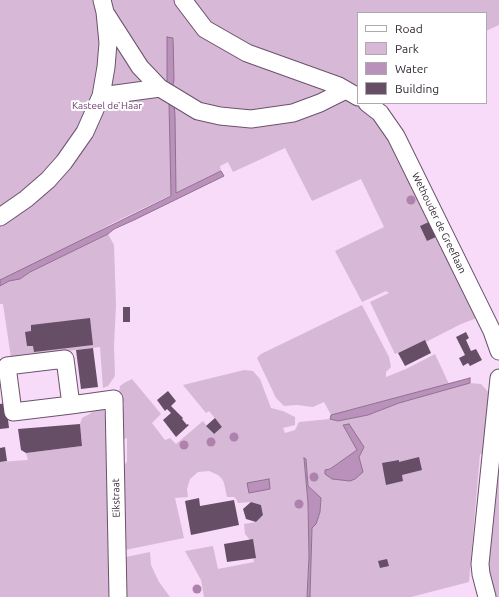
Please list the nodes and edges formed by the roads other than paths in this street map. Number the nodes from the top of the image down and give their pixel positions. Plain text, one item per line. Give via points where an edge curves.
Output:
1 (183, 0) edge
2 (104, 6) edge
3 (160, 88) junction
4 (352, 94) edge
5 (101, 96) junction
6 (368, 104) edge
7 (0, 217) edge
8 (499, 351) edge
9 (499, 378) edge
10 (71, 405) dead end
11 (118, 597) edge
12 (487, 597) edge

1 - 4 street via 205,29 247,53 338,86
2 - 3 street via 140,67
2 - 5 street via 108,42
3 - 4 street via 198,111 251,119 293,113
3 - 5 street
5 - 7 street via 85,132 64,162 26,199
6 - 8 street, Wethouder de Greeflaan via 380,113 396,136 492,331
9 - 12 street via 480,564
10 - 11 street, Eikstraat via 114,399

